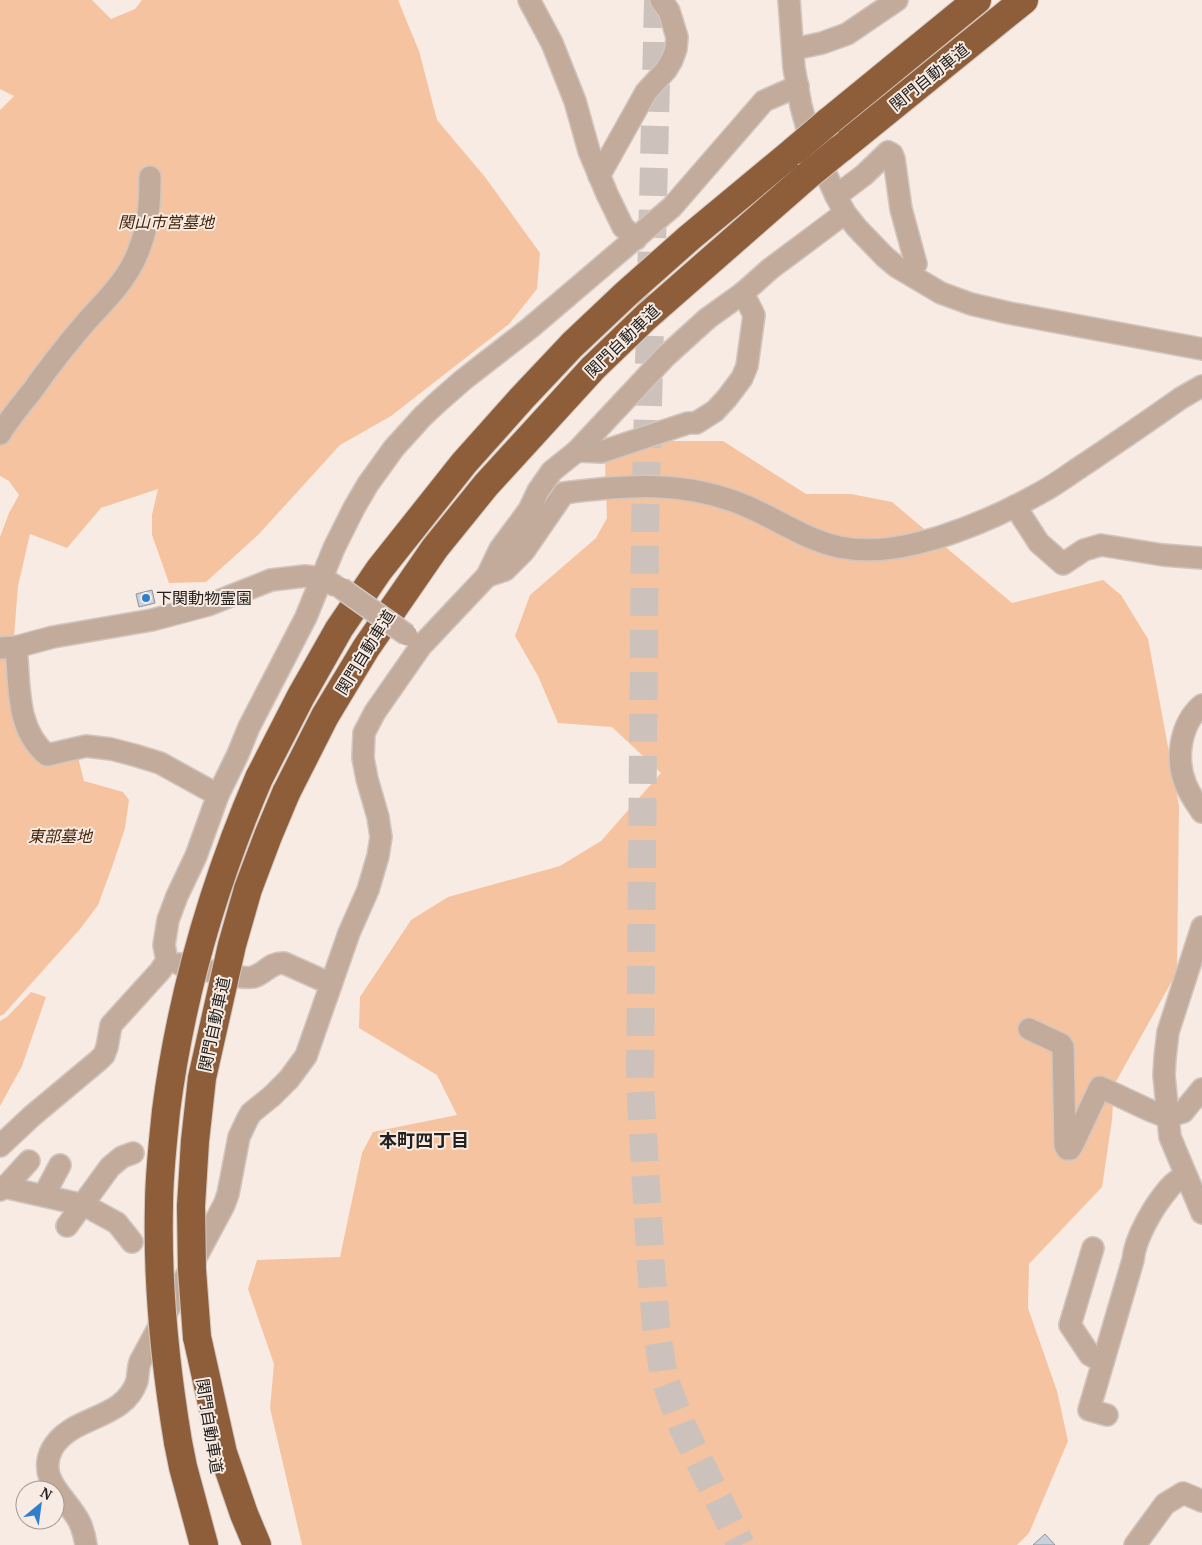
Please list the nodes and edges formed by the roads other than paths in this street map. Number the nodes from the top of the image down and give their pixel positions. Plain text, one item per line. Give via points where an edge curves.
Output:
1 (529, 0) edge
2 (661, 0) edge
3 (790, 0) edge
4 (897, 0) edge
5 (977, 0) edge
6 (1024, 0) edge
7 (794, 49) junction
8 (798, 86) junction
9 (599, 176) junction
10 (150, 177) dead end
11 (841, 205) junction
12 (636, 239) junction
13 (916, 264) dead end
14 (743, 293) junction
15 (1202, 349) edge
16 (1202, 386) edge
17 (0, 434) edge
18 (577, 451) junction
19 (1015, 506) junction
20 (1202, 558) edge
21 (487, 576) junction
22 (321, 578) junction
23 (414, 640) junction
24 (8, 648) edge
25 (1202, 705) edge
26 (218, 795) junction
27 (1202, 812) edge
28 (1202, 927) edge
29 (167, 961) junction
30 (332, 984) junction
31 (1029, 1029) dead end
32 (1202, 1089) edge
33 (1167, 1117) junction
34 (0, 1146) edge
35 (133, 1153) dead end
36 (29, 1161) dead end
37 (60, 1165) dead end
38 (1185, 1175) junction
39 (2, 1188) edge
40 (44, 1196) junction
41 (84, 1205) junction
42 (1202, 1213) edge
43 (67, 1226) dead end
44 (132, 1242) dead end
45 (1093, 1248) dead end
46 (197, 1337) junction
47 (1103, 1362) junction
48 (1107, 1415) dead end
49 (1202, 1501) edge
50 (86, 1545) edge
51 (204, 1545) edge
52 (237, 1545) edge
53 (257, 1545) edge
54 (1135, 1545) edge

1 - 9 street via 552,43 576,101
2 - 9 street via 669,11 677,37 676,49 666,70 646,92
3 - 7 street
4 - 7 street via 847,34
5 - 51 highway, 関門自動車道, bridge via 688,238 627,293 522,398 464,463 379,570 301,696 259,778 201,936 176,1045 163,1141 159,1272 164,1338 183,1468
6 - 46 highway, 関門自動車道, bridge via 808,176 600,361 486,485 434,548 366,648 286,793 245,898 232,944 202,1078 195,1141 191,1206
7 - 8 street
8 - 11 street via 810,140
8 - 12 street via 764,101 672,207
9 - 12 street via 624,227
10 - 17 street via 148,220 135,259 124,278 37,382
11 - 13 street via 864,175 888,152 892,154 901,209
11 - 14 street
11 - 15 street via 863,235 897,267 956,300
12 - 22 street via 423,416 368,484
14 - 18 street via 708,318 666,356
14 - 18 street via 754,315 747,366 742,378 715,411 696,423 601,452
16 - 19 street via 1041,493
18 - 21 street via 552,471 500,549
19 - 20 street via 1039,543 1062,564 1084,550 1101,545
19 - 21 street via 970,527 923,542 881,550 859,550 820,542 746,506 703,492 617,486 564,492 524,551 505,570
21 - 23 street
22 - 23 street, bridge
22 - 24 street via 305,576 271,580 208,605 152,620
22 - 26 street via 306,617
23 - 30 street via 364,734 363,758 381,837 368,890
24 - 26 street via 24,717 36,743 46,754 86,746 126,753 160,763
25 - 27 street via 1192,715 1183,735 1180,759 1186,784
26 - 29 street via 168,920 164,946
28 - 33 street via 1167,1038 1164,1075
29 - 30 street via 252,978 278,962
29 - 34 street via 111,1025 104,1055
30 - 50 street via 306,1056 289,1079 247,1120 239,1137 224,1205 140,1362 131,1391 118,1406 58,1439 51,1452 47,1465 50,1479 80,1524
31 - 33 street via 1063,1046 1067,1149 1073,1144 1100,1087
32 - 33 street via 1183,1112
33 - 38 street via 1170,1137
35 - 41 street via 110,1167
36 - 39 street
37 - 40 street
38 - 42 street
38 - 47 street via 1160,1199 1138,1241
39 - 40 street
40 - 41 street
41 - 43 street
41 - 44 street via 117,1223
45 - 47 street via 1070,1325 1090,1355
46 - 52 highway, 関門自動車道 via 214,1460
46 - 53 highway via 223,1453
47 - 48 street via 1089,1410
49 - 54 street via 1183,1493 1165,1504

